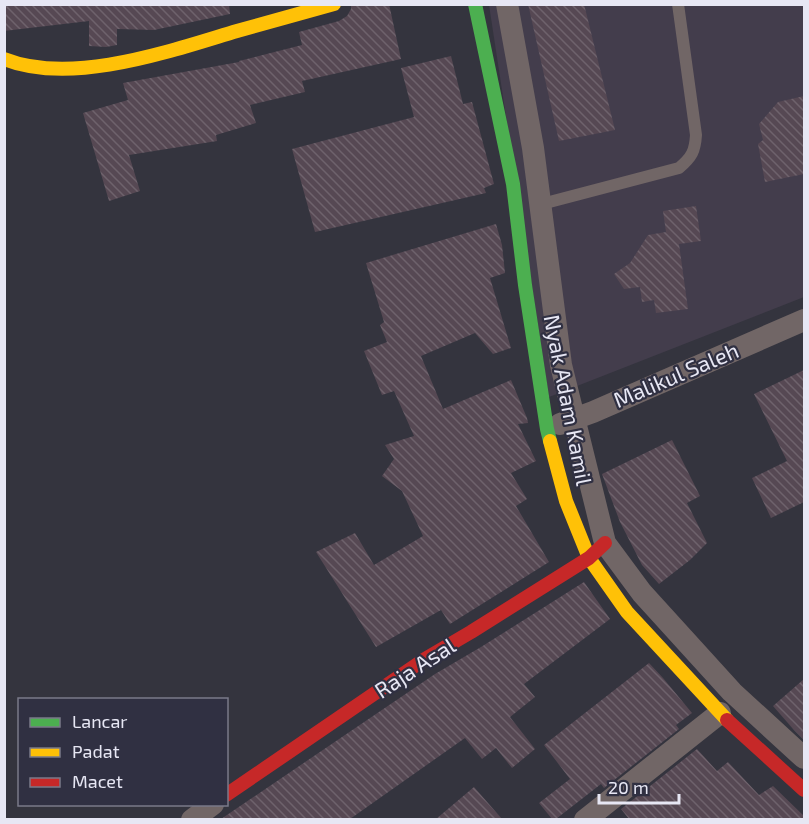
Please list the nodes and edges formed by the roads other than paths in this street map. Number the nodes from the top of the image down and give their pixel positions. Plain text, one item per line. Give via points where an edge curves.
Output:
1 (334, 4) edge
2 (475, 4) edge
3 (507, 4) edge
4 (678, 4) edge
5 (4, 59) edge
6 (540, 205) junction
7 (515, 206) junction
8 (804, 320) edge
9 (573, 419) junction
10 (547, 429) junction
11 (597, 550) junction
12 (687, 643) junction
13 (669, 657) junction
14 (720, 713) junction
15 (804, 758) edge
16 (804, 790) edge
17 (228, 794) edge
18 (210, 806) edge
19 (192, 819) edge
20 (585, 819) edge

1 - 5 street via 151,57 108,65 32,68
2 - 7 street, Nyak Adam Kamil
3 - 6 street
4 - 6 lane via 696,135 689,160 679,168
6 - 7 lane
6 - 9 street via 561,365
7 - 10 street, Nyak Adam Kamil
8 - 9 street, Malikul Saleh
9 - 10 street, Malikul Saleh
9 - 11 street
10 - 11 street, Nyak Adam Kamil via 566,501
11 - 12 street
11 - 13 street, Nyak Adam Kamil via 627,612
11 - 17 street, Raja Asal via 425,659
12 - 13 street
12 - 15 street via 732,692
13 - 14 street, Nyak Adam Kamil
14 - 16 street, Nyak Adam Kamil
14 - 20 street
18 - 19 street

